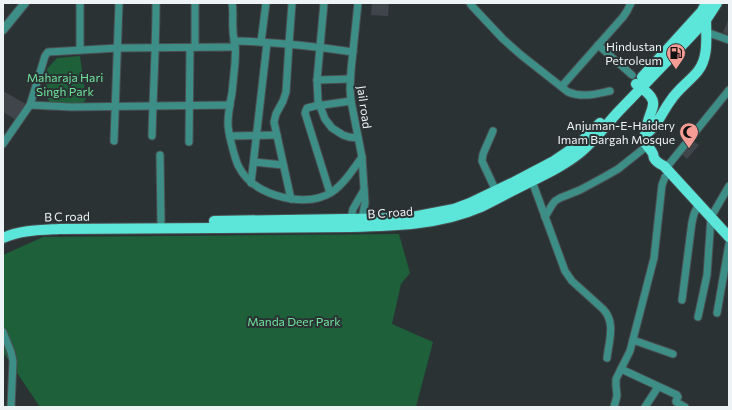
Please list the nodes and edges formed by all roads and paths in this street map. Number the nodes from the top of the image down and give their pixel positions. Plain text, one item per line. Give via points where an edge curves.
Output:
1 (24, 3) edge
2 (80, 3) edge
3 (119, 3) edge
4 (156, 3) edge
5 (195, 3) edge
6 (232, 3) edge
7 (266, 3) edge
8 (292, 3) edge
9 (324, 3) edge
10 (358, 3) edge
11 (470, 3) edge
12 (631, 3) edge
13 (706, 3) edge
14 (717, 3) edge
15 (706, 20) junction
16 (3, 30) edge
17 (706, 32) junction
18 (729, 40) edge
19 (264, 42) junction
20 (235, 44) junction
21 (289, 44) junction
22 (598, 45) junction
23 (193, 47) junction
24 (320, 47) junction
25 (118, 48) junction
26 (156, 48) junction
27 (80, 50) junction
28 (353, 52) junction
29 (350, 79) junction
30 (317, 80) junction
31 (636, 82) junction
32 (562, 86) junction
33 (729, 90) edge
34 (610, 92) dead end
35 (652, 99) junction
36 (671, 100) junction
37 (351, 101) junction
38 (319, 104) junction
39 (30, 105) junction
40 (230, 105) junction
41 (115, 106) junction
42 (152, 106) junction
43 (190, 106) junction
44 (493, 131) dead end
45 (256, 135) junction
46 (276, 135) junction
47 (646, 135) junction
48 (152, 136) dead end
49 (230, 136) junction
50 (358, 138) junction
51 (114, 141) dead end
52 (189, 142) dead end
53 (3, 144) edge
54 (650, 149) junction
55 (160, 155) dead end
56 (362, 157) junction
57 (254, 162) junction
58 (283, 165) junction
59 (667, 169) junction
60 (532, 181) junction
61 (252, 183) junction
62 (729, 186) edge
63 (364, 190) junction
64 (496, 191) junction
65 (330, 194) junction
66 (291, 199) junction
67 (699, 203) junction
68 (711, 217) junction
69 (545, 218) junction
70 (161, 222) junction
71 (356, 223) junction
72 (203, 225) junction
73 (3, 232) edge
74 (728, 236) edge
75 (3, 238) edge
76 (682, 300) dead end
77 (717, 313) dead end
78 (698, 317) dead end
79 (3, 332) edge
80 (633, 340) junction
81 (673, 354) dead end
82 (607, 358) dead end
83 (621, 369) junction
84 (658, 387) junction
85 (674, 404) edge
86 (11, 407) edge
87 (614, 407) edge
88 (645, 407) edge
89 (685, 407) edge

1 - 16 street
2 - 27 street
3 - 25 street
4 - 26 street
5 - 23 street
6 - 20 street
7 - 19 street
8 - 21 street
9 - 24 street
10 - 28 street, Jail road
11 - 32 street via 521,55
12 - 22 street
13 - 31 main road via 702,11
14 - 15 main road, B C road
15 - 17 main road
15 - 31 main road, B C road
17 - 18 street
17 - 36 main road via 703,64
19 - 20 street
19 - 21 street
19 - 45 street
20 - 23 street
20 - 40 street
21 - 24 street
21 - 46 street via 286,92 274,118
22 - 31 street
22 - 32 street
23 - 26 street
23 - 43 street
24 - 28 street
24 - 30 street
25 - 26 street
25 - 27 street
25 - 41 street
26 - 42 street
27 - 39 street via 51,51 44,56
28 - 29 street, Jail road
29 - 30 street
29 - 37 street, Jail road
30 - 38 street
31 - 35 main road
31 - 60 main road, B C road via 592,143 562,166
31 - 64 main road via 579,144 554,161
32 - 34 street via 568,92 577,95
33 - 59 street
35 - 36 main road
35 - 47 main road via 654,104
36 - 47 main road via 656,125
37 - 38 street via 323,106
37 - 50 street, Jail road
38 - 50 street via 332,128 349,137
38 - 65 street via 307,108 306,113
39 - 41 street
39 - 53 street
40 - 43 street
40 - 49 street
41 - 42 street
41 - 51 street
42 - 43 street
42 - 48 street
43 - 52 street
44 - 64 street via 482,160
45 - 46 street
45 - 49 street
45 - 57 street
46 - 58 street
47 - 54 main road via 645,141
49 - 61 street via 239,167
50 - 56 street, Jail road
54 - 59 main road via 656,161
54 - 69 street via 604,177 555,201
55 - 70 street
56 - 63 street, Jail road
56 - 65 street via 342,184
57 - 58 street
57 - 61 street
58 - 66 street
59 - 67 main road
59 - 80 street via 662,185 654,258
60 - 69 street
60 - 71 main road, B C road via 480,207 437,220 408,225
61 - 66 street via 265,191
62 - 68 street
63 - 71 street, Jail road via 365,203
63 - 71 street via 353,209
64 - 71 main road via 454,209 407,218
65 - 66 street via 309,199
67 - 68 main road
67 - 76 street via 692,222
68 - 74 main road
68 - 78 street via 706,275
69 - 82 street via 568,276 607,313 611,327
70 - 72 main road
70 - 73 main road via 44,224
71 - 72 main road
72 - 75 main road, B C road via 34,230
74 - 77 street
79 - 86 street via 13,361
80 - 81 street
80 - 83 street
83 - 84 street
83 - 87 street via 616,379 617,396
84 - 85 street via 678,396
84 - 88 street
85 - 89 street

